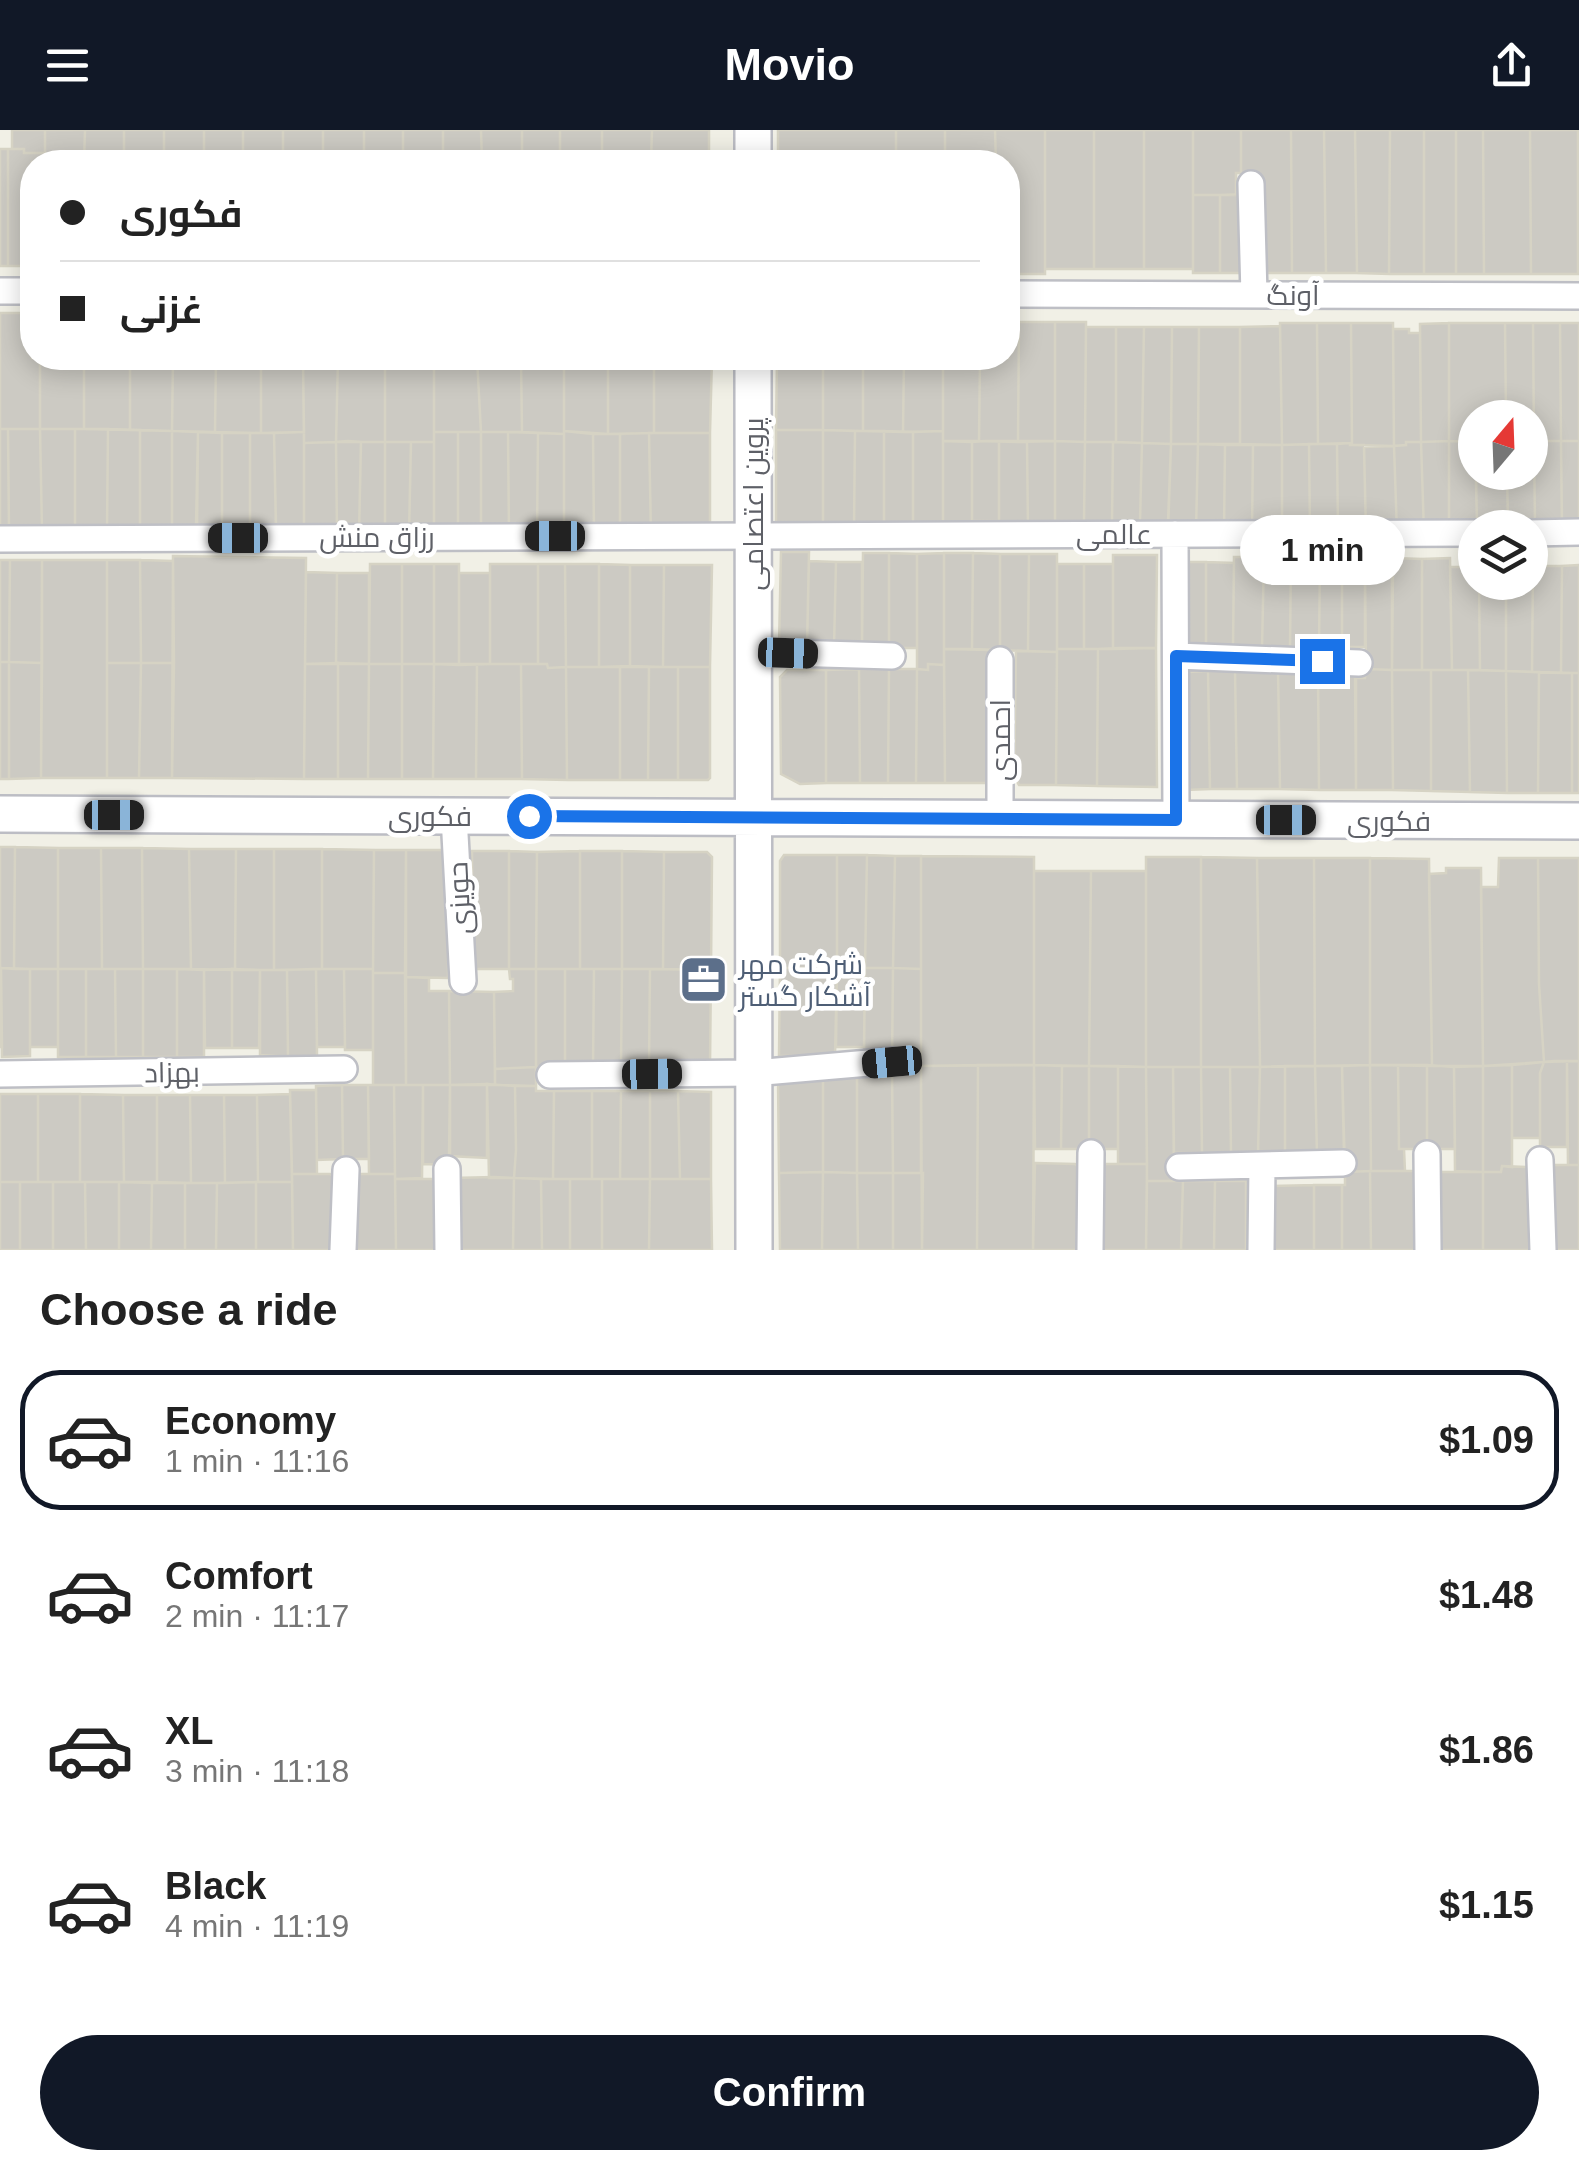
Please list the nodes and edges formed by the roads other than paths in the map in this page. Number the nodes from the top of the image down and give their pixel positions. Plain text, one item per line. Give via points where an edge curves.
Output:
1 (1252, 184) dead end
2 (1020, 294) edge
3 (1254, 295) junction
4 (1579, 296) edge
5 (753, 370) edge
6 (1579, 532) edge
7 (1458, 533) edge
8 (1548, 533) edge
9 (1175, 534) junction
10 (754, 536) junction
11 (0, 539) edge
12 (753, 652) junction
13 (892, 656) dead end
14 (1176, 656) junction
15 (1000, 660) dead end
16 (1359, 663) dead end
17 (0, 814) edge
18 (454, 816) junction
19 (753, 818) junction
20 (1000, 819) junction
21 (1176, 820) junction
22 (1579, 821) edge
23 (463, 981) dead end
24 (892, 1062) dead end
25 (344, 1070) dead end
26 (754, 1073) junction
27 (0, 1074) edge
28 (550, 1076) dead end
29 (1090, 1154) dead end
30 (1426, 1154) dead end
31 (1540, 1160) dead end
32 (1343, 1163) dead end
33 (1262, 1166) junction
34 (1179, 1167) dead end
35 (448, 1169) dead end
36 (346, 1170) dead end
37 (343, 1250) edge
38 (448, 1250) edge
39 (754, 1250) edge
40 (1090, 1250) edge
41 (1260, 1250) edge
42 (1428, 1250) edge
43 (1543, 1250) edge

1 - 3 street
2 - 3 street, آونگ
3 - 4 street, آونگ
5 - 10 street, پروین اعتصامی
6 - 8 street
7 - 9 street, عالمی
9 - 10 street, عالمی
9 - 14 street
10 - 11 street, رزاق منش
10 - 12 street, پروین اعتصامی
12 - 13 street
12 - 19 street, پروین اعتصامی
14 - 16 street
14 - 21 street
15 - 20 street, احمدی
17 - 18 street, فکوری
18 - 19 street, فکوری
18 - 23 street, حویزی
19 - 20 street, فکوری
19 - 26 street, پروین اعتصامی
20 - 21 street, فکوری
21 - 22 street, فکوری
24 - 26 street
25 - 27 street, بهزاد
26 - 28 street
26 - 39 street, پروین اعتصامی
29 - 40 street
30 - 42 street
31 - 43 street
32 - 33 street
33 - 34 street
33 - 41 street
35 - 38 street
36 - 37 street

